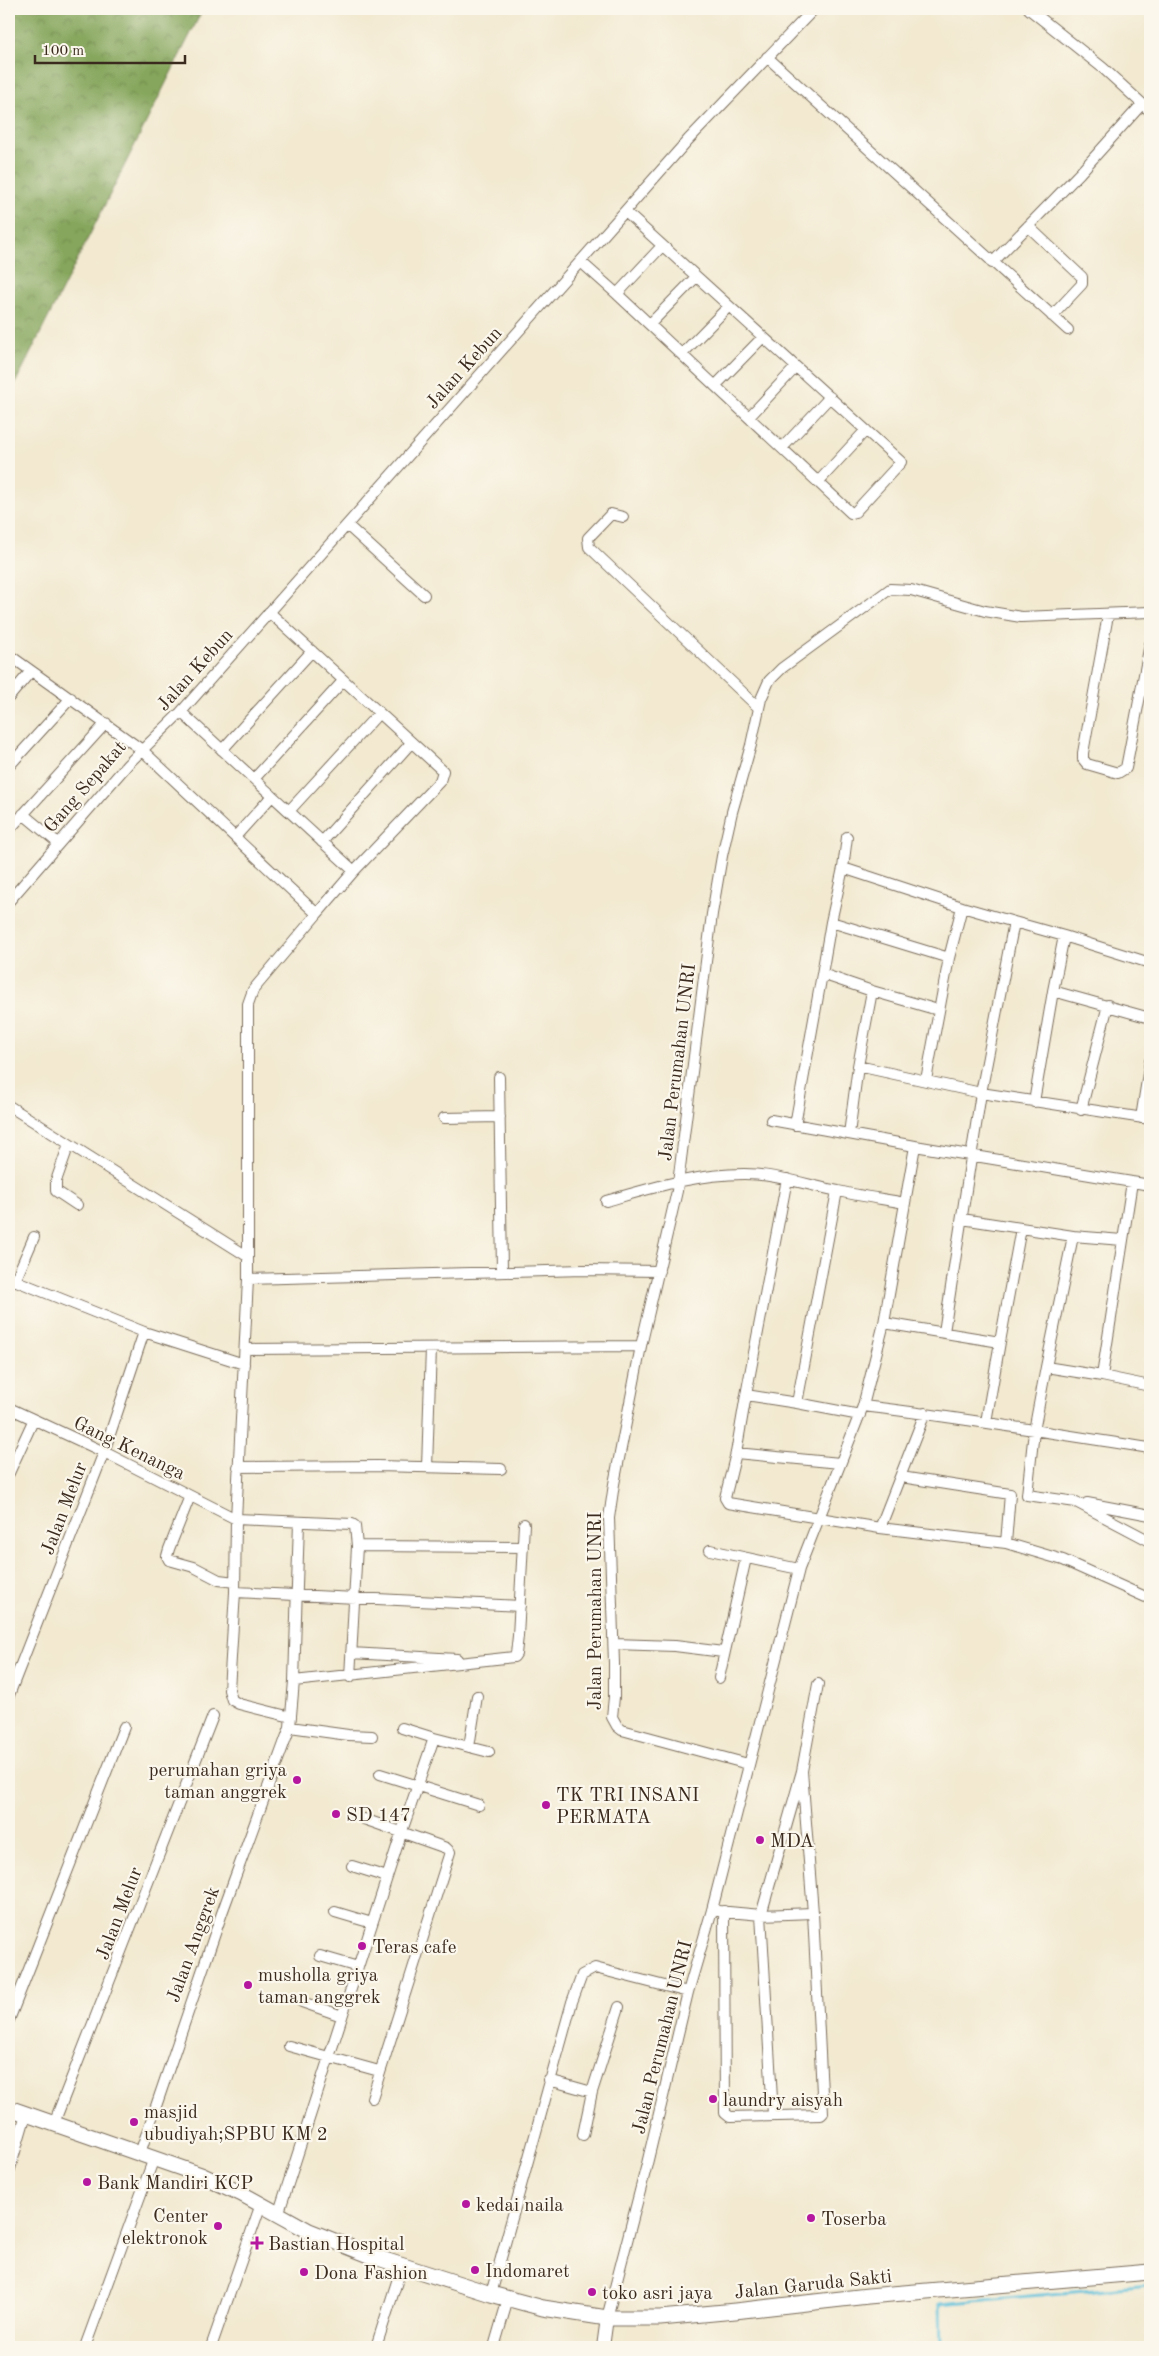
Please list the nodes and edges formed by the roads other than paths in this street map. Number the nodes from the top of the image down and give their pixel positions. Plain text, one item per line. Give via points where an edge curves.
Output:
1 (814, 9) edge
2 (1029, 9) edge
3 (767, 58) junction
4 (1142, 104) junction
5 (1150, 111) edge
6 (625, 212) junction
7 (1028, 226) junction
8 (662, 246) junction
9 (580, 262) junction
10 (992, 263) junction
11 (696, 277) junction
12 (617, 294) junction
13 (729, 306) junction
14 (1052, 316) junction
15 (651, 323) junction
16 (1068, 330) dead end
17 (763, 337) junction
18 (682, 354) junction
19 (796, 367) junction
20 (715, 386) junction
21 (830, 397) junction
22 (750, 416) junction
23 (866, 430) junction
24 (784, 447) junction
25 (819, 482) junction
26 (623, 517) dead end
27 (347, 525) junction
28 (424, 595) dead end
29 (269, 612) junction
30 (1150, 612) edge
31 (1108, 615) junction
32 (1150, 644) edge
33 (312, 651) junction
34 (9, 655) edge
35 (31, 670) junction
36 (343, 680) junction
37 (9, 697) edge
38 (71, 698) junction
39 (759, 708) junction
40 (181, 712) junction
41 (379, 714) junction
42 (106, 723) junction
43 (411, 743) junction
44 (142, 750) junction
45 (222, 750) junction
46 (9, 766) edge
47 (254, 780) junction
48 (272, 796) junction
49 (289, 811) junction
50 (24, 814) junction
51 (9, 830) edge
52 (235, 837) junction
53 (847, 837) dead end
54 (322, 842) junction
55 (58, 843) junction
56 (843, 868) junction
57 (354, 871) junction
58 (9, 901) edge
59 (962, 906) junction
60 (317, 914) junction
61 (831, 922) junction
62 (1014, 922) junction
63 (1064, 936) junction
64 (948, 958) junction
65 (1150, 962) edge
66 (822, 974) junction
67 (872, 990) junction
68 (1053, 991) junction
69 (1108, 1005) junction
70 (938, 1010) junction
71 (1150, 1018) edge
72 (1150, 1061) edge
73 (858, 1066) junction
74 (499, 1077) dead end
75 (926, 1080) junction
76 (981, 1093) junction
77 (1034, 1102) junction
78 (9, 1106) edge
79 (1082, 1110) junction
80 (500, 1117) junction
81 (444, 1118) dead end
82 (1146, 1119) edge
83 (771, 1120) dead end
84 (795, 1125) junction
85 (849, 1134) junction
86 (69, 1144) junction
87 (915, 1146) junction
88 (972, 1156) junction
89 (787, 1179) junction
90 (678, 1181) junction
91 (1132, 1182) junction
92 (1150, 1185) edge
93 (837, 1191) junction
94 (606, 1201) dead end
95 (906, 1203) junction
96 (77, 1205) dead end
97 (962, 1219) junction
98 (1021, 1228) junction
99 (1073, 1236) junction
100 (34, 1237) dead end
101 (1122, 1240) junction
102 (247, 1256) junction
103 (502, 1271) junction
104 (659, 1271) junction
105 (12, 1279) edge
106 (248, 1279) junction
107 (884, 1323) junction
108 (144, 1332) junction
109 (944, 1332) junction
110 (1000, 1342) junction
111 (641, 1346) junction
112 (431, 1348) junction
113 (246, 1349) junction
114 (244, 1364) junction
115 (1046, 1367) junction
116 (1102, 1376) junction
117 (1150, 1386) edge
118 (746, 1395) junction
119 (797, 1403) junction
120 (9, 1408) edge
121 (862, 1410) junction
122 (925, 1413) junction
123 (33, 1421) junction
124 (986, 1422) junction
125 (1034, 1431) junction
126 (1150, 1448) edge
127 (104, 1452) junction
128 (736, 1453) junction
129 (840, 1463) junction
130 (238, 1467) junction
131 (427, 1467) junction
132 (501, 1469) dead end
133 (9, 1473) edge
134 (900, 1477) junction
135 (1010, 1494) junction
136 (1027, 1495) junction
137 (190, 1496) junction
138 (1076, 1502) junction
139 (1150, 1515) edge
140 (819, 1517) junction
141 (236, 1519) junction
142 (299, 1522) junction
143 (524, 1524) dead end
144 (880, 1528) junction
145 (1150, 1541) edge
146 (1006, 1543) junction
147 (357, 1546) junction
148 (523, 1547) junction
149 (710, 1550) dead end
150 (746, 1558) junction
151 (800, 1570) junction
152 (235, 1587) junction
153 (298, 1596) junction
154 (354, 1598) junction
155 (1150, 1600) edge
156 (520, 1606) junction
157 (614, 1644) junction
158 (723, 1652) junction
159 (351, 1653) junction
160 (478, 1661) junction
161 (350, 1677) junction
162 (719, 1678) dead end
163 (294, 1681) junction
164 (818, 1684) dead end
165 (9, 1695) edge
166 (477, 1696) dead end
167 (213, 1716) dead end
168 (290, 1722) junction
169 (124, 1727) dead end
170 (402, 1728) dead end
171 (372, 1736) dead end
172 (434, 1738) junction
173 (469, 1747) junction
174 (489, 1752) dead end
175 (748, 1764) junction
176 (802, 1771) junction
177 (380, 1774) dead end
178 (417, 1786) junction
179 (479, 1805) dead end
180 (364, 1819) dead end
181 (402, 1831) junction
182 (352, 1866) dead end
183 (387, 1877) junction
184 (712, 1910) junction
185 (724, 1911) junction
186 (335, 1912) dead end
187 (813, 1913) junction
188 (761, 1915) junction
189 (372, 1922) junction
190 (320, 1956) dead end
191 (358, 1967) junction
192 (688, 1992) junction
193 (302, 2002) dead end
194 (619, 2007) dead end
195 (342, 2016) junction
196 (9, 2020) edge
197 (289, 2046) dead end
198 (330, 2056) junction
199 (379, 2071) junction
200 (550, 2080) junction
201 (592, 2092) junction
202 (372, 2098) dead end
203 (9, 2108) edge
204 (26, 2114) junction
205 (774, 2116) junction
206 (54, 2123) junction
207 (583, 2135) dead end
208 (147, 2155) junction
209 (9, 2172) edge
210 (261, 2204) junction
211 (278, 2215) junction
212 (402, 2266) junction
213 (1150, 2272) edge
214 (491, 2294) junction
215 (508, 2299) junction
216 (607, 2318) junction
217 (85, 2347) edge
218 (211, 2347) edge
219 (376, 2347) edge
220 (494, 2347) edge
221 (603, 2347) edge

1 - 3 street, Jalan Kebun
2 - 4 street
3 - 6 street, Jalan Kebun
3 - 10 street
4 - 5 street
4 - 7 street
6 - 8 street
6 - 9 street, Jalan Kebun
7 - 10 street
7 - 14 street via 1082,277 1082,284
8 - 11 street
8 - 12 street
9 - 12 street
9 - 27 street, Jalan Kebun
10 - 14 street
11 - 13 street
11 - 15 street
12 - 15 street
13 - 17 street
13 - 18 street
14 - 16 street
15 - 18 street
17 - 19 street
17 - 20 street
18 - 20 street
19 - 21 street
19 - 22 street
20 - 22 street
21 - 23 street
21 - 24 street
22 - 24 street
23 - 25 street
23 - 25 street via 900,461 900,465 853,513
24 - 25 street
26 - 39 street via 611,514 606,517 588,538 588,546
27 - 28 street
27 - 29 street, Jalan Kebun
29 - 33 street
29 - 40 street, Jalan Kebun
30 - 31 street, Jalan Perumahan UNRI
31 - 32 street via 1083,753 1087,764 1118,773 1126,768
31 - 39 street, Jalan Perumahan UNRI via 1039,618 1004,615 911,590 890,589 782,668 765,689
33 - 36 street
33 - 45 street
34 - 35 street, Gang Sepakat
35 - 37 street
35 - 38 street, Gang Sepakat
36 - 41 street
36 - 47 street
38 - 42 street, Gang Sepakat
38 - 46 street
39 - 90 street, Jalan Perumahan UNRI via 717,882
40 - 44 street, Jalan Kebun
40 - 45 street
41 - 43 street
41 - 49 street
42 - 44 street, Gang Sepakat
42 - 50 street
43 - 54 street
43 - 57 street via 443,771 443,777
44 - 52 street
44 - 55 street, Gang Sepakat
45 - 47 street
47 - 48 street
48 - 49 street
48 - 52 street
49 - 54 street
50 - 51 street
50 - 55 street
52 - 60 street
53 - 56 street
54 - 57 street
55 - 58 street, Gang Sepakat
56 - 59 street
56 - 61 street
57 - 60 street
59 - 62 street
59 - 64 street
60 - 102 street via 253,990 248,1004
61 - 64 street
61 - 66 street
62 - 63 street
62 - 76 street
63 - 65 street
63 - 68 street
64 - 70 street
66 - 67 street
66 - 84 street
67 - 70 street
67 - 73 street
68 - 69 street
68 - 77 street
69 - 71 street
69 - 79 street
70 - 75 street
72 - 82 street
73 - 75 street
73 - 85 street
74 - 80 street
75 - 76 street
76 - 77 street
76 - 88 street
77 - 79 street
78 - 86 street
79 - 82 street
80 - 81 street
80 - 103 street
83 - 84 street
84 - 85 street
85 - 87 street
86 - 96 street via 56,1181 56,1191
86 - 102 street
87 - 88 street
87 - 95 street, Jalan Perumahan UNRI
88 - 91 street
88 - 97 street
89 - 90 street via 745,1174
89 - 93 street
89 - 118 street
90 - 94 street
90 - 104 street, Jalan Perumahan UNRI
91 - 92 street
91 - 101 street
93 - 95 street
93 - 119 street
95 - 107 street, Jalan Perumahan UNRI
97 - 98 street
97 - 109 street
98 - 99 street
98 - 110 street
99 - 101 street
99 - 115 street
100 - 105 street
101 - 116 street
102 - 106 street
103 - 104 street
103 - 106 street
104 - 111 street, Jalan Perumahan UNRI
105 - 108 street
106 - 113 street
107 - 109 street
107 - 121 street, Jalan Perumahan UNRI
108 - 114 street
108 - 127 street, Jalan Melur
109 - 110 street
110 - 124 street
111 - 112 street
111 - 157 street, Jalan Perumahan UNRI via 609,1518
112 - 113 street
112 - 131 street
113 - 114 street
114 - 130 street
115 - 116 street
115 - 125 street
116 - 117 street
118 - 119 street
118 - 128 street
119 - 121 street
120 - 123 street, Gang Kenanga
121 - 122 street
121 - 129 street, Jalan Perumahan UNRI
122 - 124 street
122 - 134 street
123 - 127 street, Gang Kenanga
123 - 133 street
124 - 125 street
125 - 126 street
125 - 136 street
127 - 137 street, Gang Kenanga
127 - 165 street, Jalan Melur
128 - 129 street
128 - 140 street via 725,1498 728,1503
129 - 140 street, Jalan Perumahan UNRI
130 - 131 street
130 - 141 street
131 - 132 street
134 - 135 street
134 - 144 street
135 - 136 street
135 - 146 street
136 - 138 street
137 - 141 street, Gang Kenanga
137 - 152 street via 167,1556 169,1560 194,1566
138 - 139 street
138 - 145 street
140 - 144 street
140 - 151 street, Jalan Perumahan UNRI
141 - 142 street
141 - 152 street
142 - 147 street via 352,1524 357,1528
142 - 153 street, Jalan Anggrek
143 - 148 street
144 - 146 street
146 - 155 street via 1063,1560
147 - 148 street
147 - 154 street
148 - 156 street
149 - 150 street
150 - 151 street
150 - 158 street
151 - 175 street, Jalan Perumahan UNRI
152 - 153 street
152 - 168 street via 230,1697 239,1704
153 - 154 street
153 - 163 street, Jalan Anggrek
154 - 156 street
154 - 159 street
156 - 160 street via 515,1655
157 - 158 street
157 - 175 street, Jalan Perumahan UNRI via 612,1717 616,1726
158 - 162 street
159 - 160 street
159 - 161 street
160 - 161 street
161 - 163 street
163 - 168 street, Jalan Anggrek
164 - 176 street
166 - 173 street
167 - 206 street, Jalan Melur
168 - 171 street via 348,1735
168 - 208 street, Jalan Anggrek via 222,1913
169 - 196 street
170 - 172 street
172 - 173 street
172 - 178 street
173 - 174 street
175 - 184 street, Jalan Perumahan UNRI
176 - 187 street
176 - 188 street
177 - 178 street
178 - 179 street
178 - 181 street
180 - 181 street
181 - 183 street
181 - 199 street via 450,1852
182 - 183 street
183 - 189 street
184 - 185 street
184 - 192 street, Jalan Perumahan UNRI
185 - 188 street
185 - 205 street via 725,2113 730,2117
186 - 189 street
187 - 188 street
187 - 205 street via 824,2113 821,2116
188 - 205 street
189 - 191 street
190 - 191 street
191 - 195 street
192 - 200 street via 595,1968 587,1970 582,1974 572,2002
192 - 216 street, Jalan Perumahan UNRI
193 - 195 street
194 - 201 street
195 - 198 street
197 - 198 street
198 - 199 street
198 - 211 street
199 - 202 street
200 - 201 street
200 - 214 street
201 - 207 street
203 - 204 highway, Jalan Garuda Sakti
204 - 206 highway, Jalan Garuda Sakti
204 - 209 street
206 - 208 highway, Jalan Garuda Sakti
208 - 210 highway, Jalan Garuda Sakti via 214,2181
208 - 217 street, Jalan Anggrek
210 - 211 highway, Jalan Garuda Sakti
210 - 218 street
211 - 212 highway, Jalan Garuda Sakti via 326,2239
212 - 214 highway, Jalan Garuda Sakti
212 - 219 street
213 - 216 highway, Jalan Garuda Sakti via 660,2318
214 - 215 highway, Jalan Garuda Sakti
215 - 216 highway, Jalan Garuda Sakti
215 - 220 street
216 - 221 main road

